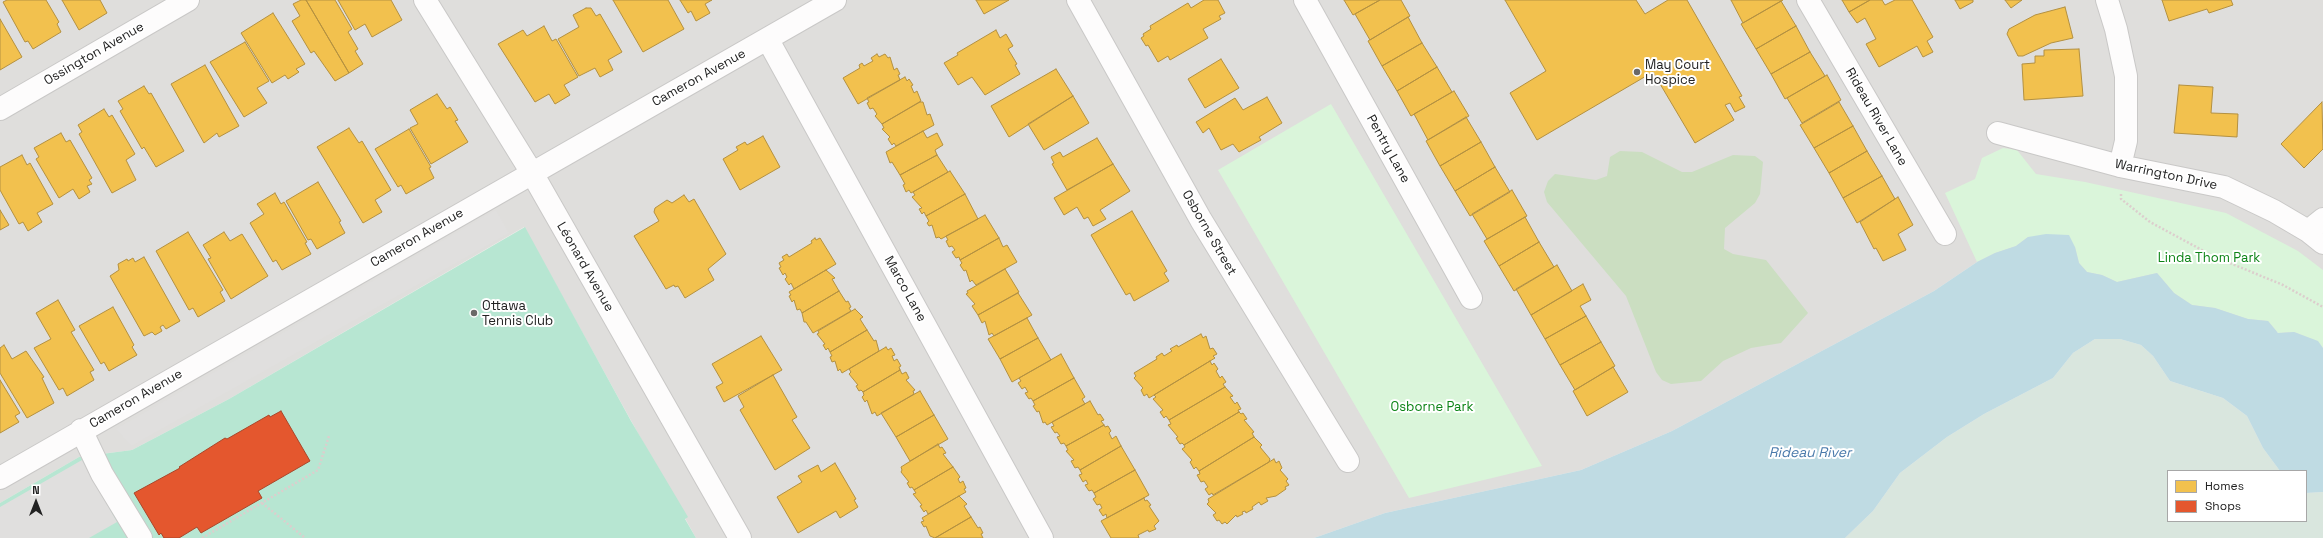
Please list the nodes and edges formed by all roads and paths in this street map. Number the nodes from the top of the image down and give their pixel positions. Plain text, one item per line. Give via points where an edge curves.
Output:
1 (188, 0) edge
2 (425, 0) edge
3 (835, 0) edge
4 (1078, 0) edge
5 (1305, 0) edge
6 (1808, 0) edge
7 (2107, 0) edge
8 (768, 40) junction
9 (0, 109) edge
10 (1998, 133) dead end
11 (2120, 166) junction
12 (532, 173) junction
13 (2318, 231) edge
14 (1945, 234) dead end
15 (1471, 298) dead end
16 (2323, 307) edge
17 (81, 430) junction
18 (329, 436) dead end
19 (1348, 462) dead end
20 (0, 478) edge
21 (262, 503) junction
22 (304, 537) edge
23 (141, 538) edge
24 (202, 538) edge
25 (740, 538) edge
26 (1042, 538) edge

1 - 9 street, Ossington Avenue
2 - 12 street, Léonard Avenue
3 - 8 street, Cameron Avenue
4 - 19 street, Osborne Street via 1201,220
5 - 15 street, Pentry Lane
6 - 14 street, Rideau River Lane
7 - 11 street via 2126,76 2126,141
8 - 12 street, Cameron Avenue
8 - 26 street, Marco Lane
10 - 11 street, Warrington Drive
11 - 13 street, Warrington Drive via 2224,187
11 - 16 path via 2121,200 2150,222 2213,256 2283,286
12 - 17 street, Cameron Avenue
12 - 25 street, Léonard Avenue
17 - 20 street, Cameron Avenue
17 - 23 street via 102,474
18 - 21 path via 318,470
21 - 22 path
21 - 24 path

